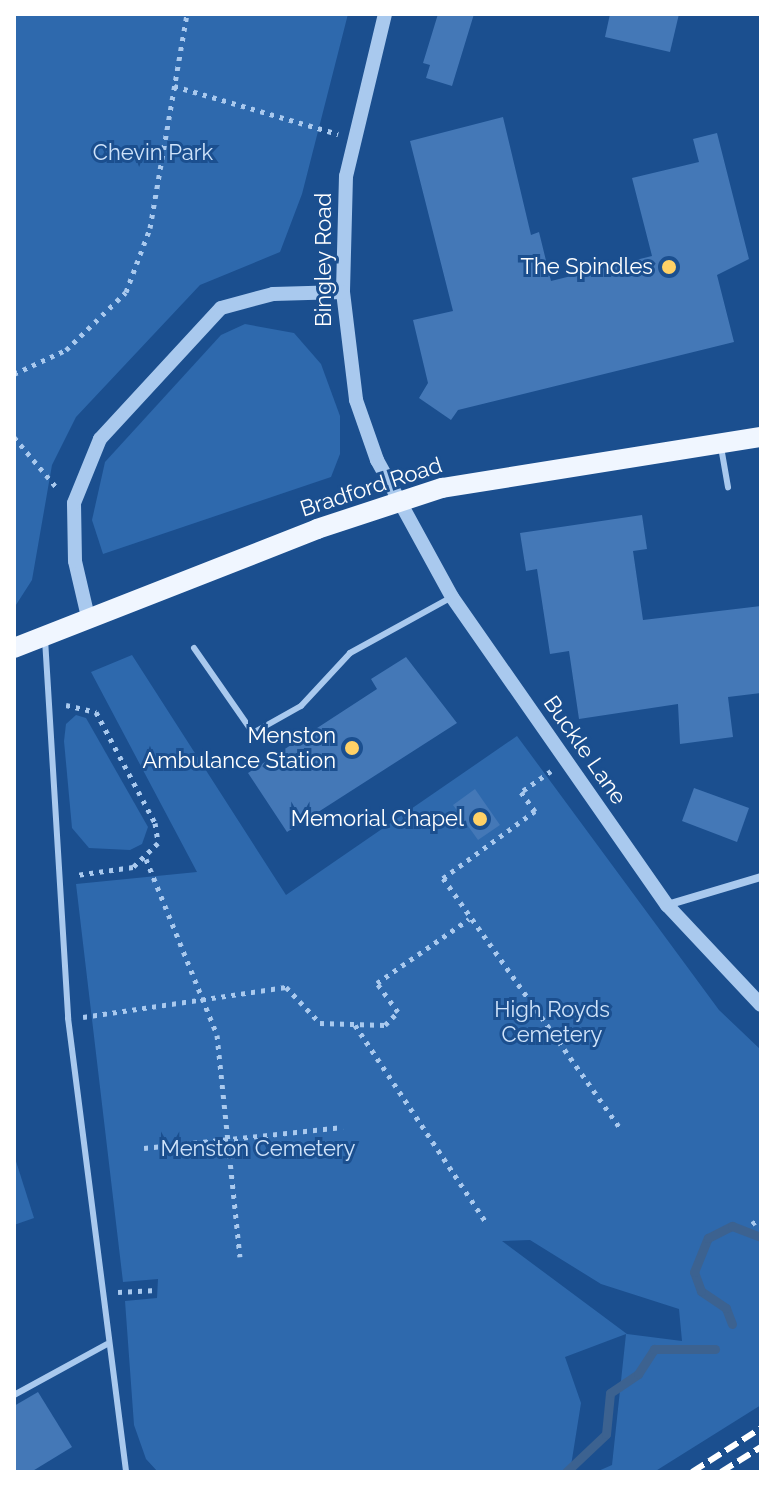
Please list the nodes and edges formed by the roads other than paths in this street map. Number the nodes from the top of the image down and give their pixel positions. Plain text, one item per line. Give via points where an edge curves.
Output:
1 (385, 14) edge
2 (343, 292) junction
3 (761, 437) edge
4 (720, 443) junction
5 (728, 487) dead end
6 (395, 502) junction
7 (452, 597) junction
8 (88, 617) junction
9 (45, 636) junction
10 (14, 648) edge
11 (194, 648) dead end
12 (761, 877) edge
13 (667, 905) junction
14 (761, 1005) edge
15 (107, 1344) junction
16 (14, 1395) edge
17 (126, 1472) edge

1 - 2 street, Bingley Road via 353,138
2 - 6 street, Bingley Road via 356,400
2 - 8 street via 241,300 201,323 100,439 74,503 75,561
3 - 4 main road, Bradford Road
4 - 5 lane
4 - 6 main road, Bradford Road via 468,482
6 - 7 street, Buckle Lane
6 - 8 main road, Bradford Road
7 - 11 lane via 350,653 301,706 253,733
7 - 13 street, Buckle Lane
8 - 9 main road, Bradford Road
9 - 10 main road, Bradford Road
9 - 15 lane via 68,1018
12 - 13 street
13 - 14 street, Buckle Lane
15 - 16 lane
15 - 17 lane

